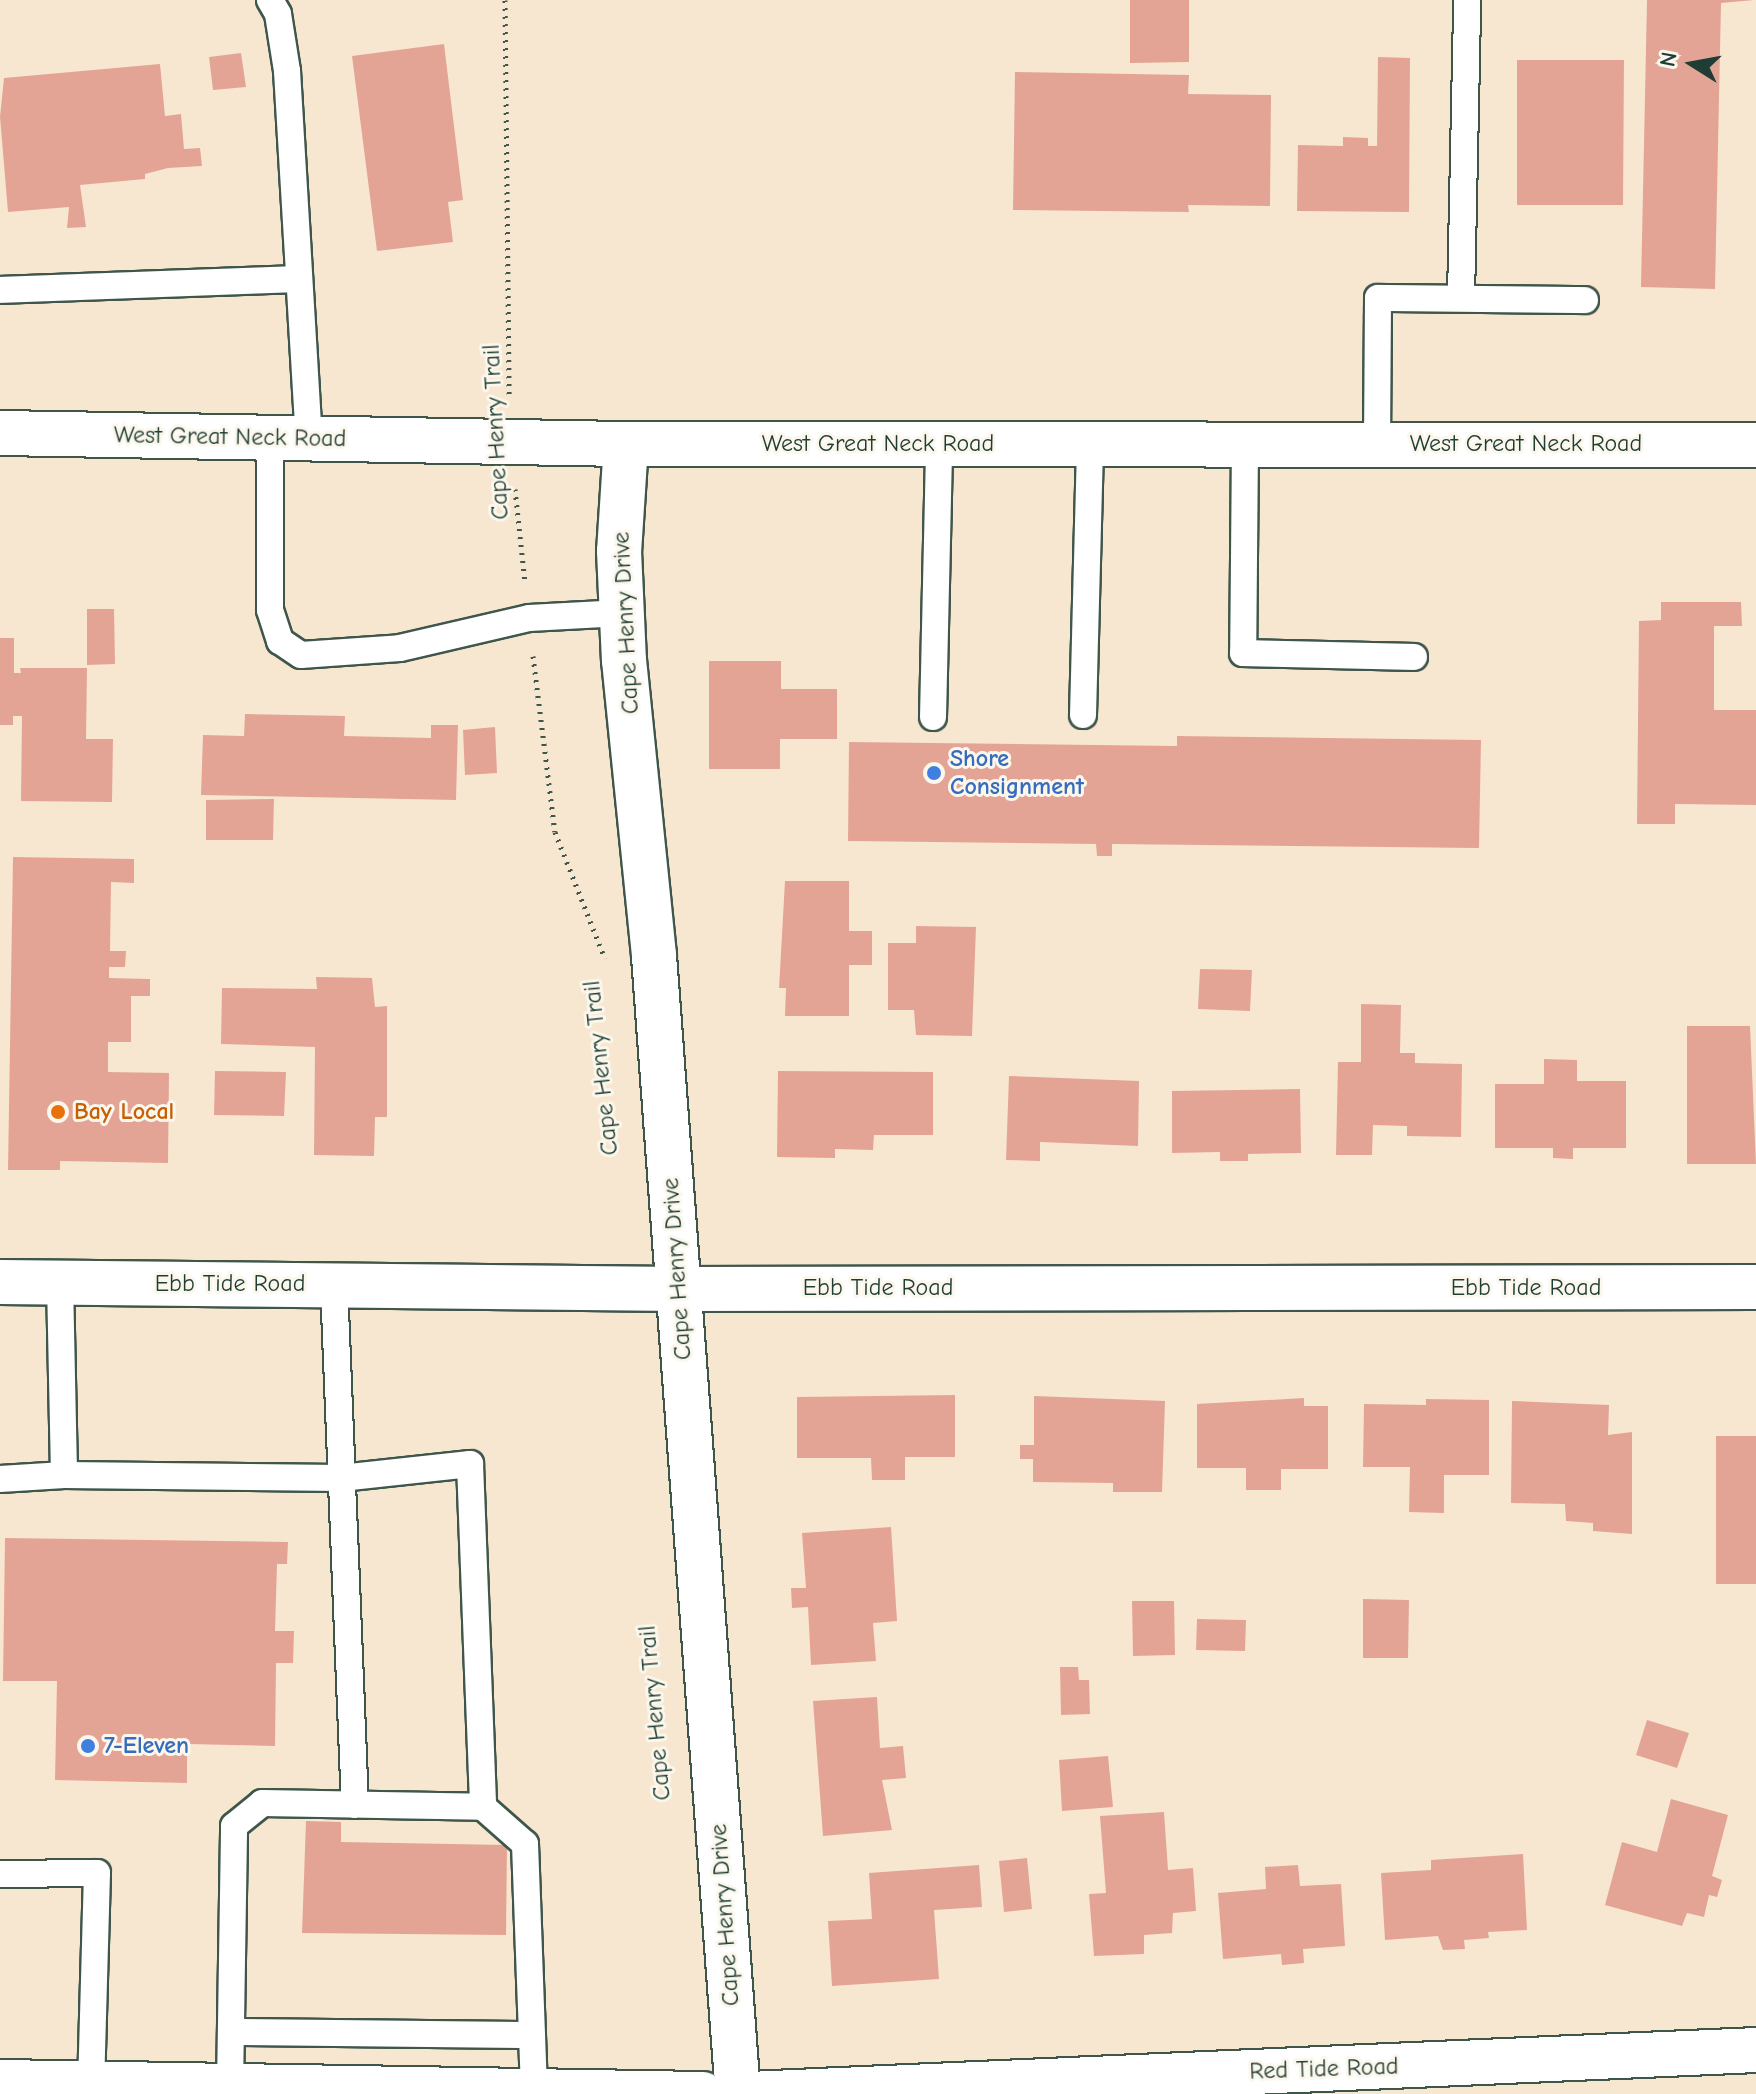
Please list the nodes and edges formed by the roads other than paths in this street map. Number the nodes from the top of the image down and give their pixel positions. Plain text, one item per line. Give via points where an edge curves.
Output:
1 (270, 0) edge
2 (1467, 0) edge
3 (299, 279) junction
4 (0, 290) edge
5 (1461, 298) junction
6 (1585, 300) dead end
7 (0, 433) edge
8 (289, 438) junction
9 (626, 444) junction
10 (939, 444) junction
11 (1090, 444) junction
12 (1245, 444) junction
13 (1377, 444) junction
14 (1756, 445) edge
15 (622, 613) junction
16 (1414, 657) dead end
17 (1083, 715) dead end
18 (933, 717) dead end
19 (0, 1282) edge
20 (60, 1282) junction
21 (334, 1285) junction
22 (1756, 1287) edge
23 (679, 1289) junction
24 (64, 1475) junction
25 (341, 1478) junction
26 (0, 1479) edge
27 (355, 1805) junction
28 (483, 1807) junction
29 (0, 1874) edge
30 (231, 2032) junction
31 (532, 2035) junction
32 (1756, 2050) edge
33 (0, 2082) edge
34 (91, 2084) junction
35 (230, 2087) junction
36 (159, 2090) edge
37 (534, 2091) junction
38 (475, 2092) edge
39 (703, 2094) edge
40 (738, 2094) edge
41 (749, 2094) edge

1 - 3 lane via 278,14 287,71
2 - 5 lane
3 - 4 lane
3 - 8 lane
5 - 6 lane
5 - 13 lane via 1378,298
7 - 8 street, West Great Neck Road
8 - 9 street, West Great Neck Road
8 - 15 lane via 270,610 280,641 301,655 400,648 529,618
9 - 10 street, West Great Neck Road
9 - 15 street, Cape Henry Drive
10 - 11 street, West Great Neck Road
10 - 18 lane
11 - 12 street, West Great Neck Road
11 - 17 lane
12 - 13 street, West Great Neck Road
12 - 16 lane via 1243,653
13 - 14 street, West Great Neck Road
15 - 23 street, Cape Henry Drive
19 - 20 street, Ebb Tide Road
20 - 21 street, Ebb Tide Road
20 - 24 lane
21 - 23 street, Ebb Tide Road
21 - 25 lane
22 - 23 street, Ebb Tide Road
23 - 40 street, Cape Henry Drive
24 - 25 lane
24 - 26 lane
25 - 27 lane
25 - 28 lane via 470,1464
27 - 28 lane
27 - 30 lane via 262,1803 234,1826
28 - 31 lane via 525,1844
29 - 34 lane via 97,1873
30 - 31 lane
30 - 35 lane
31 - 37 lane
32 - 41 street, Red Tide Road
33 - 34 street
34 - 36 street
35 - 36 street
35 - 38 street
37 - 38 street
37 - 39 street

